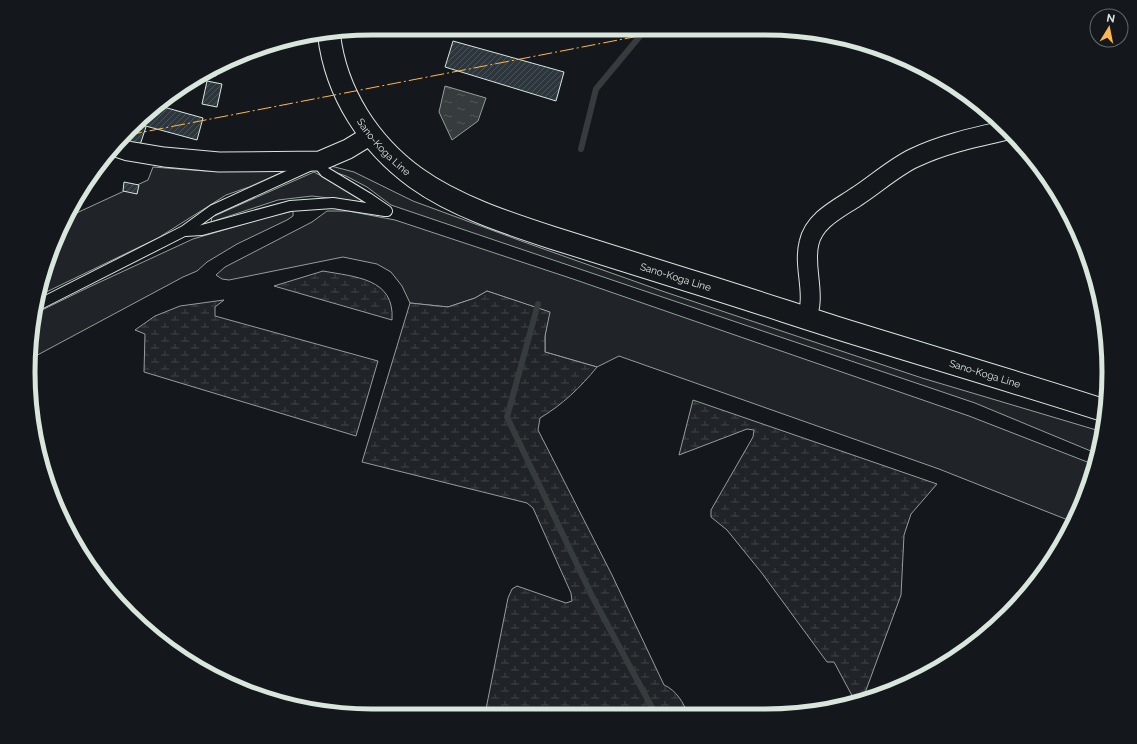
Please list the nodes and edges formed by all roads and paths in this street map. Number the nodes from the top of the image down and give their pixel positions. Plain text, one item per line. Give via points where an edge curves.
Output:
1 (329, 38) edge
2 (1000, 132) edge
3 (371, 135) junction
4 (120, 148) edge
5 (320, 161) junction
6 (184, 231) junction
7 (42, 303) edge
8 (806, 318) junction
9 (1100, 409) edge

1 - 3 main road, Sano-Koga Line via 341,83 352,108
2 - 8 street via 958,142 914,158 827,216 817,226 808,243 810,305
3 - 5 street via 348,149
3 - 8 main road, Sano-Koga Line via 417,178 448,197 501,220
4 - 5 street via 164,157 219,162
5 - 6 lane via 213,210
5 - 6 lane via 325,172 387,211 333,203 290,206 202,230
6 - 7 lane
8 - 9 main road, Sano-Koga Line

